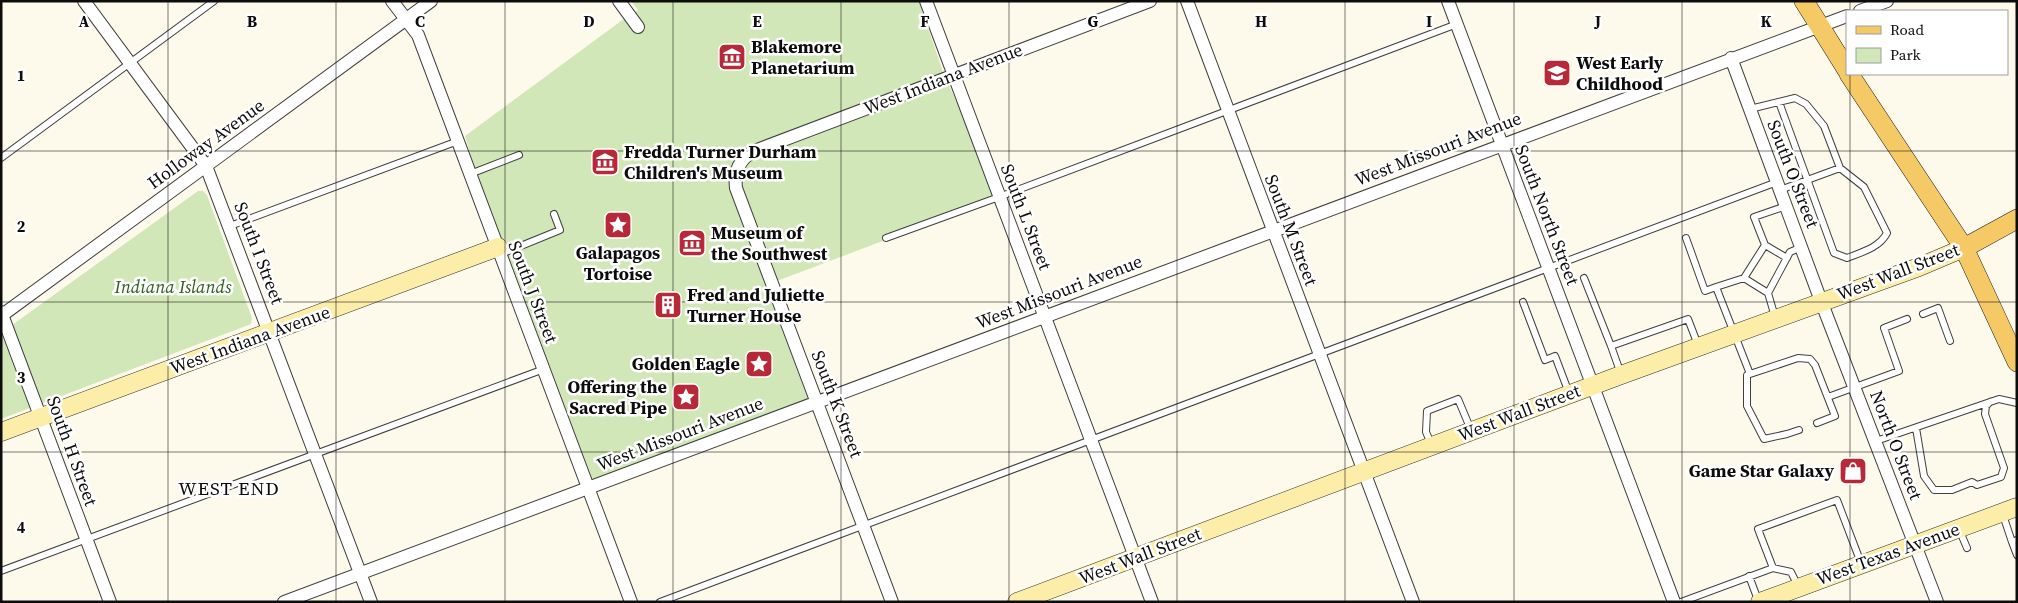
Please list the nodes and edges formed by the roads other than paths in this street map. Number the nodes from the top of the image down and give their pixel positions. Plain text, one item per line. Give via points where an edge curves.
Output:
1 (84, 1) edge
2 (214, 1) edge
3 (392, 1) edge
4 (431, 1) edge
5 (619, 1) edge
6 (926, 1) edge
7 (1150, 1) edge
8 (1187, 1) edge
9 (1448, 1) edge
10 (1804, 1) edge
11 (1887, 1) edge
12 (1863, 10) edge
13 (1846, 16) edge
14 (405, 20) junction
15 (1457, 24) junction
16 (1818, 26) junction
17 (638, 27) dead end
18 (1731, 58) junction
19 (130, 64) junction
20 (1846, 68) edge
21 (1850, 75) edge
22 (953, 76) junction
23 (1779, 102) junction
24 (1750, 109) junction
25 (1228, 112) junction
26 (458, 141) junction
27 (1502, 144) junction
28 (519, 155) dead end
29 (1, 158) edge
30 (740, 163) joint
31 (206, 166) junction
32 (1840, 168) junction
33 (470, 174) junction
34 (1808, 180) junction
35 (1779, 186) junction
36 (1000, 198) junction
37 (1786, 206) junction
38 (554, 214) dead end
39 (2017, 219) edge
40 (230, 226) junction
41 (1272, 230) junction
42 (886, 238) dead end
43 (1686, 238) dead end
44 (1765, 245) junction
45 (1802, 247) junction
46 (1964, 248) junction
47 (499, 250) junction
48 (1787, 258) junction
49 (1548, 269) junction
50 (1584, 278) dead end
51 (1744, 278) junction
52 (1716, 287) junction
53 (1768, 293) junction
54 (1822, 301) junction
55 (1523, 302) dead end
56 (2, 314) edge
57 (1923, 314) dead end
58 (1045, 316) junction
59 (1776, 318) junction
60 (1908, 319) dead end
61 (270, 332) junction
62 (1733, 334) junction
63 (1950, 341) dead end
64 (1611, 346) junction
65 (1698, 346) junction
66 (1320, 354) junction
67 (2017, 362) edge
68 (544, 369) junction
69 (1750, 374) junction
70 (1621, 375) junction
71 (1592, 386) junction
72 (1855, 387) junction
73 (1569, 394) junction
74 (1828, 397) junction
75 (817, 401) junction
76 (1990, 402) junction
77 (2017, 403) edge
78 (41, 418) junction
79 (1817, 423) dead end
80 (1916, 428) junction
81 (1799, 430) dead end
82 (1471, 431) junction
83 (1, 432) edge
84 (1091, 440) junction
85 (1876, 441) junction
86 (1432, 446) junction
87 (316, 454) junction
88 (1364, 471) junction
89 (588, 487) junction
90 (2009, 510) edge
91 (863, 524) junction
92 (1958, 528) junction
93 (86, 538) junction
94 (2014, 541) edge
95 (1915, 544) junction
96 (1967, 548) dead end
97 (2017, 555) edge
98 (1135, 557) junction
99 (1862, 564) junction
100 (1772, 568) junction
101 (1, 571) edge
102 (360, 573) junction
103 (1749, 576) junction
104 (1798, 587) junction
105 (110, 602) edge
106 (284, 602) edge
107 (371, 602) edge
108 (631, 602) edge
109 (660, 602) edge
110 (892, 602) edge
111 (1018, 602) edge
112 (1152, 602) edge
113 (1413, 602) edge
114 (1674, 602) edge
115 (1681, 602) edge
116 (1760, 602) edge
117 (1937, 602) edge

1 - 19 street, South I Street
2 - 19 lane
3 - 14 street, South J Street
4 - 14 street, Holloway Avenue
5 - 17 street
6 - 22 street, South L Street
7 - 22 street, West Indiana Avenue
8 - 25 street, South M Street
9 - 15 street, South North Street
10 - 16 main road
11 - 12 street
13 - 16 street, West Missouri Avenue
14 - 26 street, South J Street via 418,35
14 - 31 street, Holloway Avenue
15 - 25 lane
15 - 27 street, South North Street
16 - 18 street, West Missouri Avenue
16 - 20 main road
18 - 24 street, South O Street
18 - 27 street, West Missouri Avenue
19 - 29 lane
19 - 31 street, South I Street
21 - 46 main road
22 - 30 street, West Indiana Avenue via 750,152
22 - 36 street, South L Street
23 - 24 lane
23 - 32 lane via 1795,98 1806,104 1824,126
23 - 34 lane
24 - 35 street, South O Street
25 - 36 lane
25 - 41 street, South M Street
26 - 33 street, South J Street
26 - 40 lane
27 - 41 street, West Missouri Avenue
27 - 49 street, South North Street
28 - 33 lane
30 - 75 street, South K Street via 735,178 736,188
31 - 40 street, South I Street
31 - 56 street, Holloway Avenue
32 - 34 lane
32 - 34 lane via 1864,187 1887,233 1883,242 1846,258 1834,252
33 - 47 street, South J Street
34 - 35 lane
35 - 37 street, South O Street
35 - 49 lane
36 - 42 lane
36 - 58 street, South L Street
37 - 44 lane via 1754,217
37 - 45 street, South O Street
38 - 47 lane via 560,230
39 - 46 main road, West Wall Street
40 - 61 street, South I Street
41 - 58 street, West Missouri Avenue
41 - 66 street, South M Street
43 - 52 lane via 1706,290
44 - 48 lane
44 - 51 lane via 1756,265
45 - 48 lane via 1790,252
45 - 54 street, South O Street
46 - 54 street, West Wall Street
46 - 67 main road
47 - 61 street, West Indiana Avenue
47 - 68 street, South J Street
48 - 53 lane
49 - 66 lane
49 - 71 street, South North Street
50 - 64 lane
51 - 52 lane
51 - 53 lane
52 - 62 lane
53 - 59 lane
54 - 59 street, West Wall Street
54 - 72 street, North O Street
55 - 73 lane via 1545,360 1555,356
56 - 78 street, South H Street
57 - 63 lane via 1938,308
58 - 75 street, West Missouri Avenue
58 - 84 street, South L Street
59 - 62 street, West Wall Street
60 - 72 lane via 1884,328 1899,371
61 - 78 street, West Indiana Avenue
61 - 87 street, South I Street
62 - 65 street, West Wall Street
62 - 69 lane
64 - 65 lane via 1688,319
64 - 70 lane
65 - 70 street, West Wall Street
66 - 84 lane
66 - 88 street, South M Street
68 - 87 lane
68 - 89 street, South J Street
69 - 74 lane via 1798,358 1810,359
69 - 81 lane via 1747,406 1764,439
70 - 71 street, West Wall Street
71 - 73 street, West Wall Street
71 - 114 street, South North Street
72 - 74 lane
72 - 85 street, North O Street
73 - 82 street, West Wall Street
74 - 79 lane via 1836,416
75 - 89 street, West Missouri Avenue
75 - 91 street, South K Street
76 - 77 lane via 1999,399
76 - 80 lane
76 - 80 lane via 1985,414 2004,468 2001,477 1978,485 1972,482 1952,490 1934,490 1924,476
78 - 83 street, West Indiana Avenue
78 - 93 street, South H Street
80 - 85 lane
82 - 86 street, West Wall Street
82 - 86 lane via 1458,399 1427,411 1426,432
84 - 91 lane
84 - 98 street, South L Street
85 - 95 street, North O Street
86 - 88 street, West Wall Street
87 - 93 lane
87 - 102 street, South I Street
88 - 98 street, West Wall Street
88 - 113 street, South M Street
89 - 102 street, West Missouri Avenue
89 - 108 street, South J Street
90 - 92 street, West Texas Avenue
90 - 94 lane
91 - 109 lane
91 - 110 street, South K Street
92 - 95 street, West Texas Avenue
92 - 96 lane
93 - 101 lane
93 - 105 street, South H Street
94 - 97 lane
95 - 99 street, West Texas Avenue
95 - 117 street, North O Street
98 - 111 street, West Wall Street
98 - 112 street, South L Street
99 - 100 lane via 1837,500 1758,529
99 - 104 street, West Texas Avenue
100 - 103 lane
100 - 104 lane via 1791,572
102 - 106 street, West Missouri Avenue
102 - 107 street, South I Street
103 - 115 lane
103 - 116 lane
104 - 116 street, West Texas Avenue

